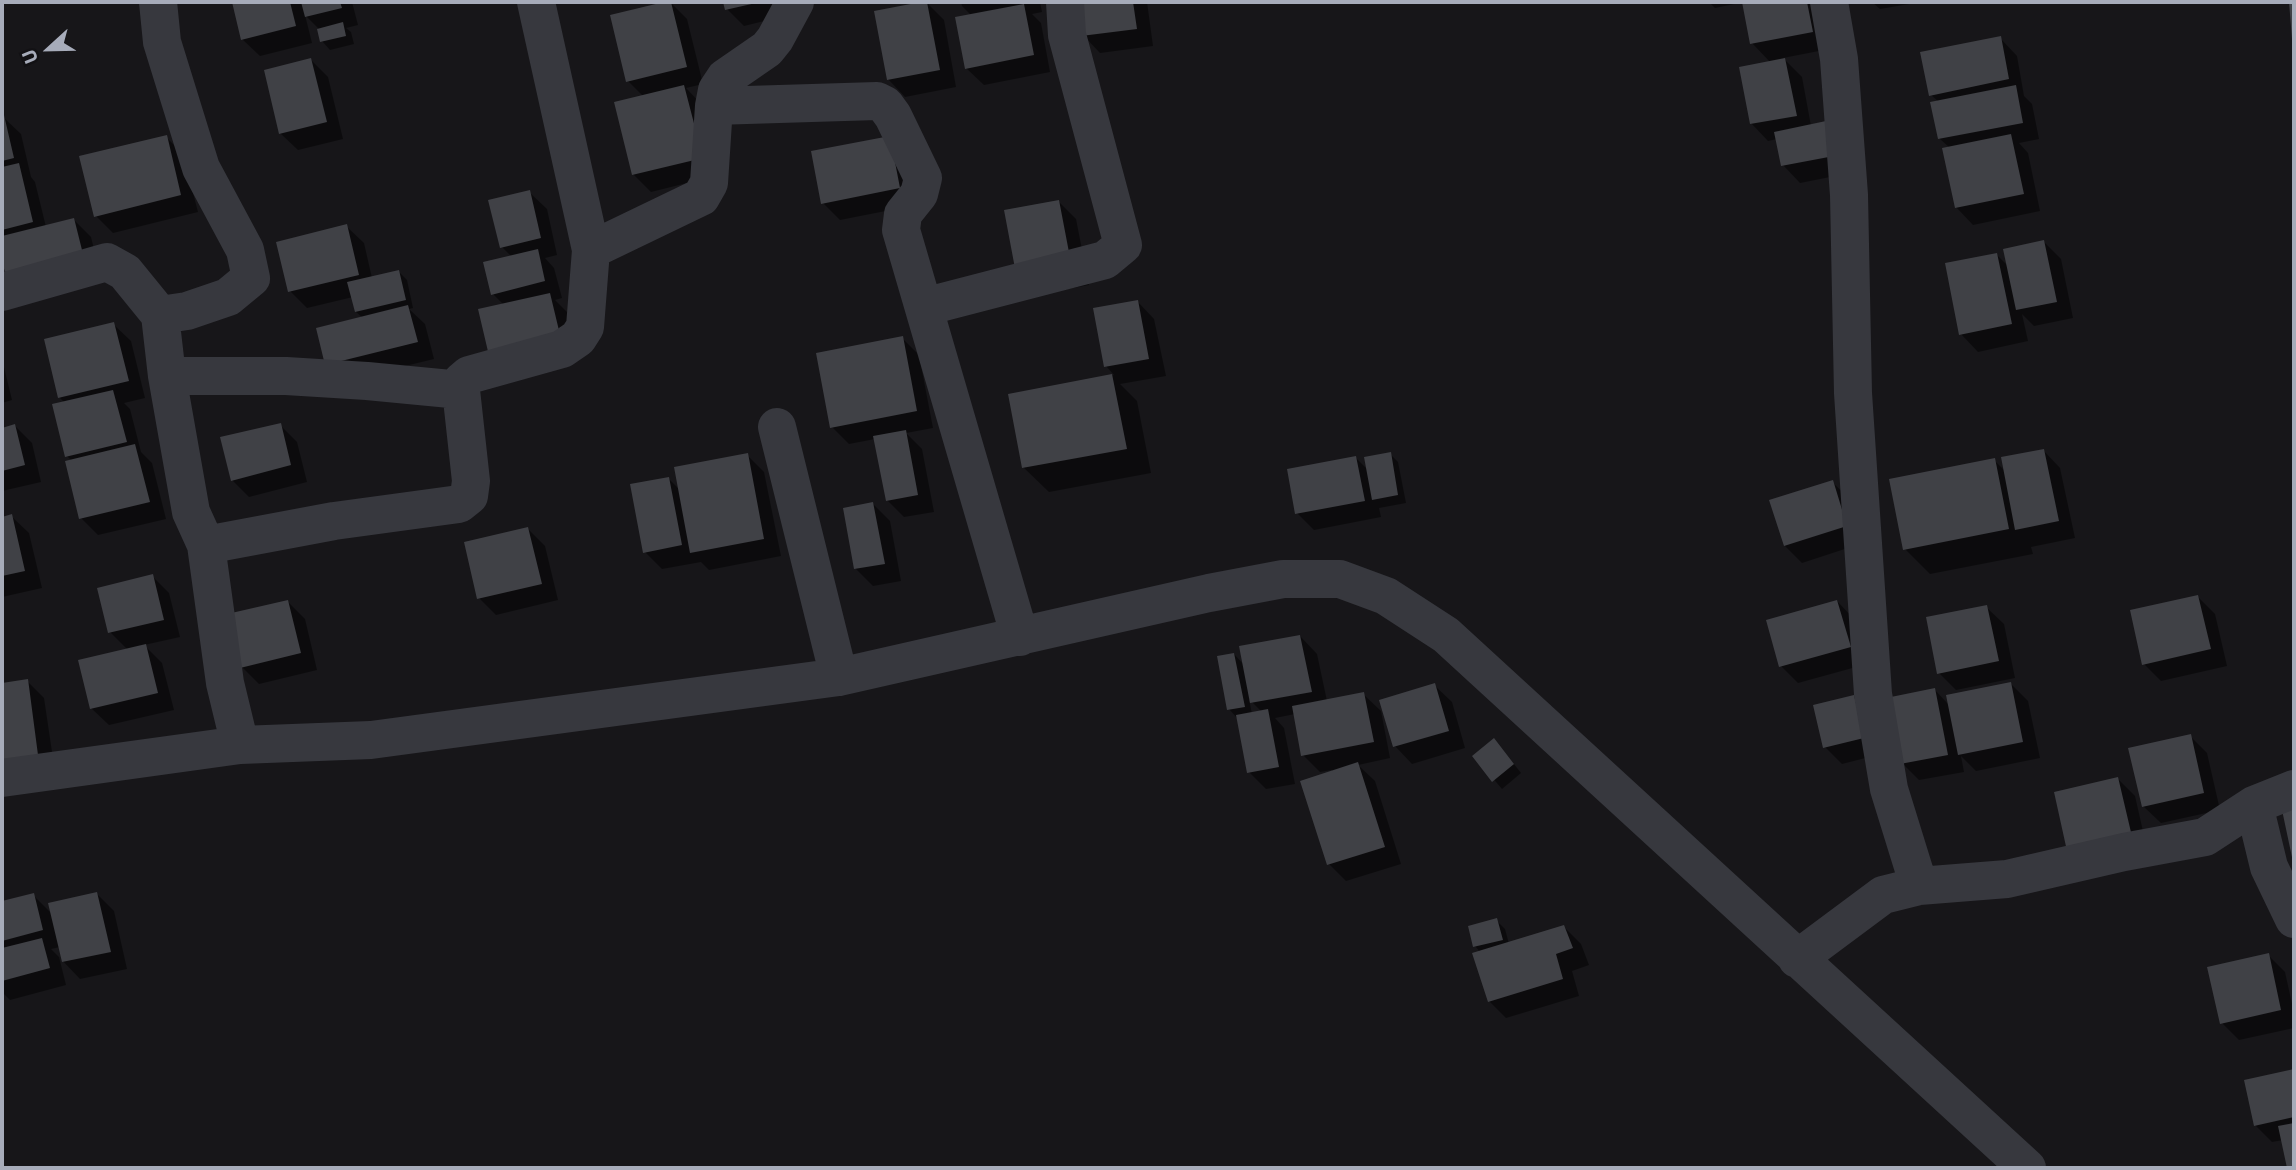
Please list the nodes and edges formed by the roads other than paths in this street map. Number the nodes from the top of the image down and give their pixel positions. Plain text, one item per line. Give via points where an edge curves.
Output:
1 (158, 2) edge
2 (536, 2) edge
3 (795, 2) edge
4 (1065, 2) edge
5 (1829, 2) edge
6 (714, 106) junction
7 (591, 250) junction
8 (2, 292) edge
9 (924, 307) junction
10 (160, 315) junction
11 (167, 376) junction
12 (461, 390) junction
13 (778, 427) dead end
14 (206, 545) junction
15 (1020, 637) junction
16 (839, 677) junction
17 (240, 745) junction
18 (2, 778) edge
19 (2294, 789) edge
20 (2254, 805) junction
21 (1919, 886) junction
22 (2294, 919) edge
23 (1797, 959) junction
24 (2027, 1168) edge

1 - 10 street via 162,42 201,168 245,250 251,278 228,297
2 - 7 street
3 - 6 street via 767,49 725,78
4 - 9 street via 1067,35 1123,244 1105,260
5 - 21 street via 1839,59 1849,195 1853,393 1873,694 1889,789
6 - 7 street via 709,183 701,197
6 - 9 street via 877,101 885,106 923,178 919,194 903,214 901,230
7 - 12 street via 584,327 578,338 562,349 469,375
8 - 10 street via 107,261 125,272
9 - 15 street
10 - 11 street
11 - 12 street via 285,376
11 - 14 street via 191,512
12 - 14 street via 471,481 469,496 459,504
13 - 16 street
14 - 17 street via 225,683
15 - 16 street
15 - 23 street via 1283,579 1340,579 1386,596 1446,635
16 - 17 street via 371,740
17 - 18 street
19 - 20 street
20 - 21 street via 2205,837 2007,879
20 - 22 street via 2269,867
21 - 23 street via 1883,895
23 - 24 street

